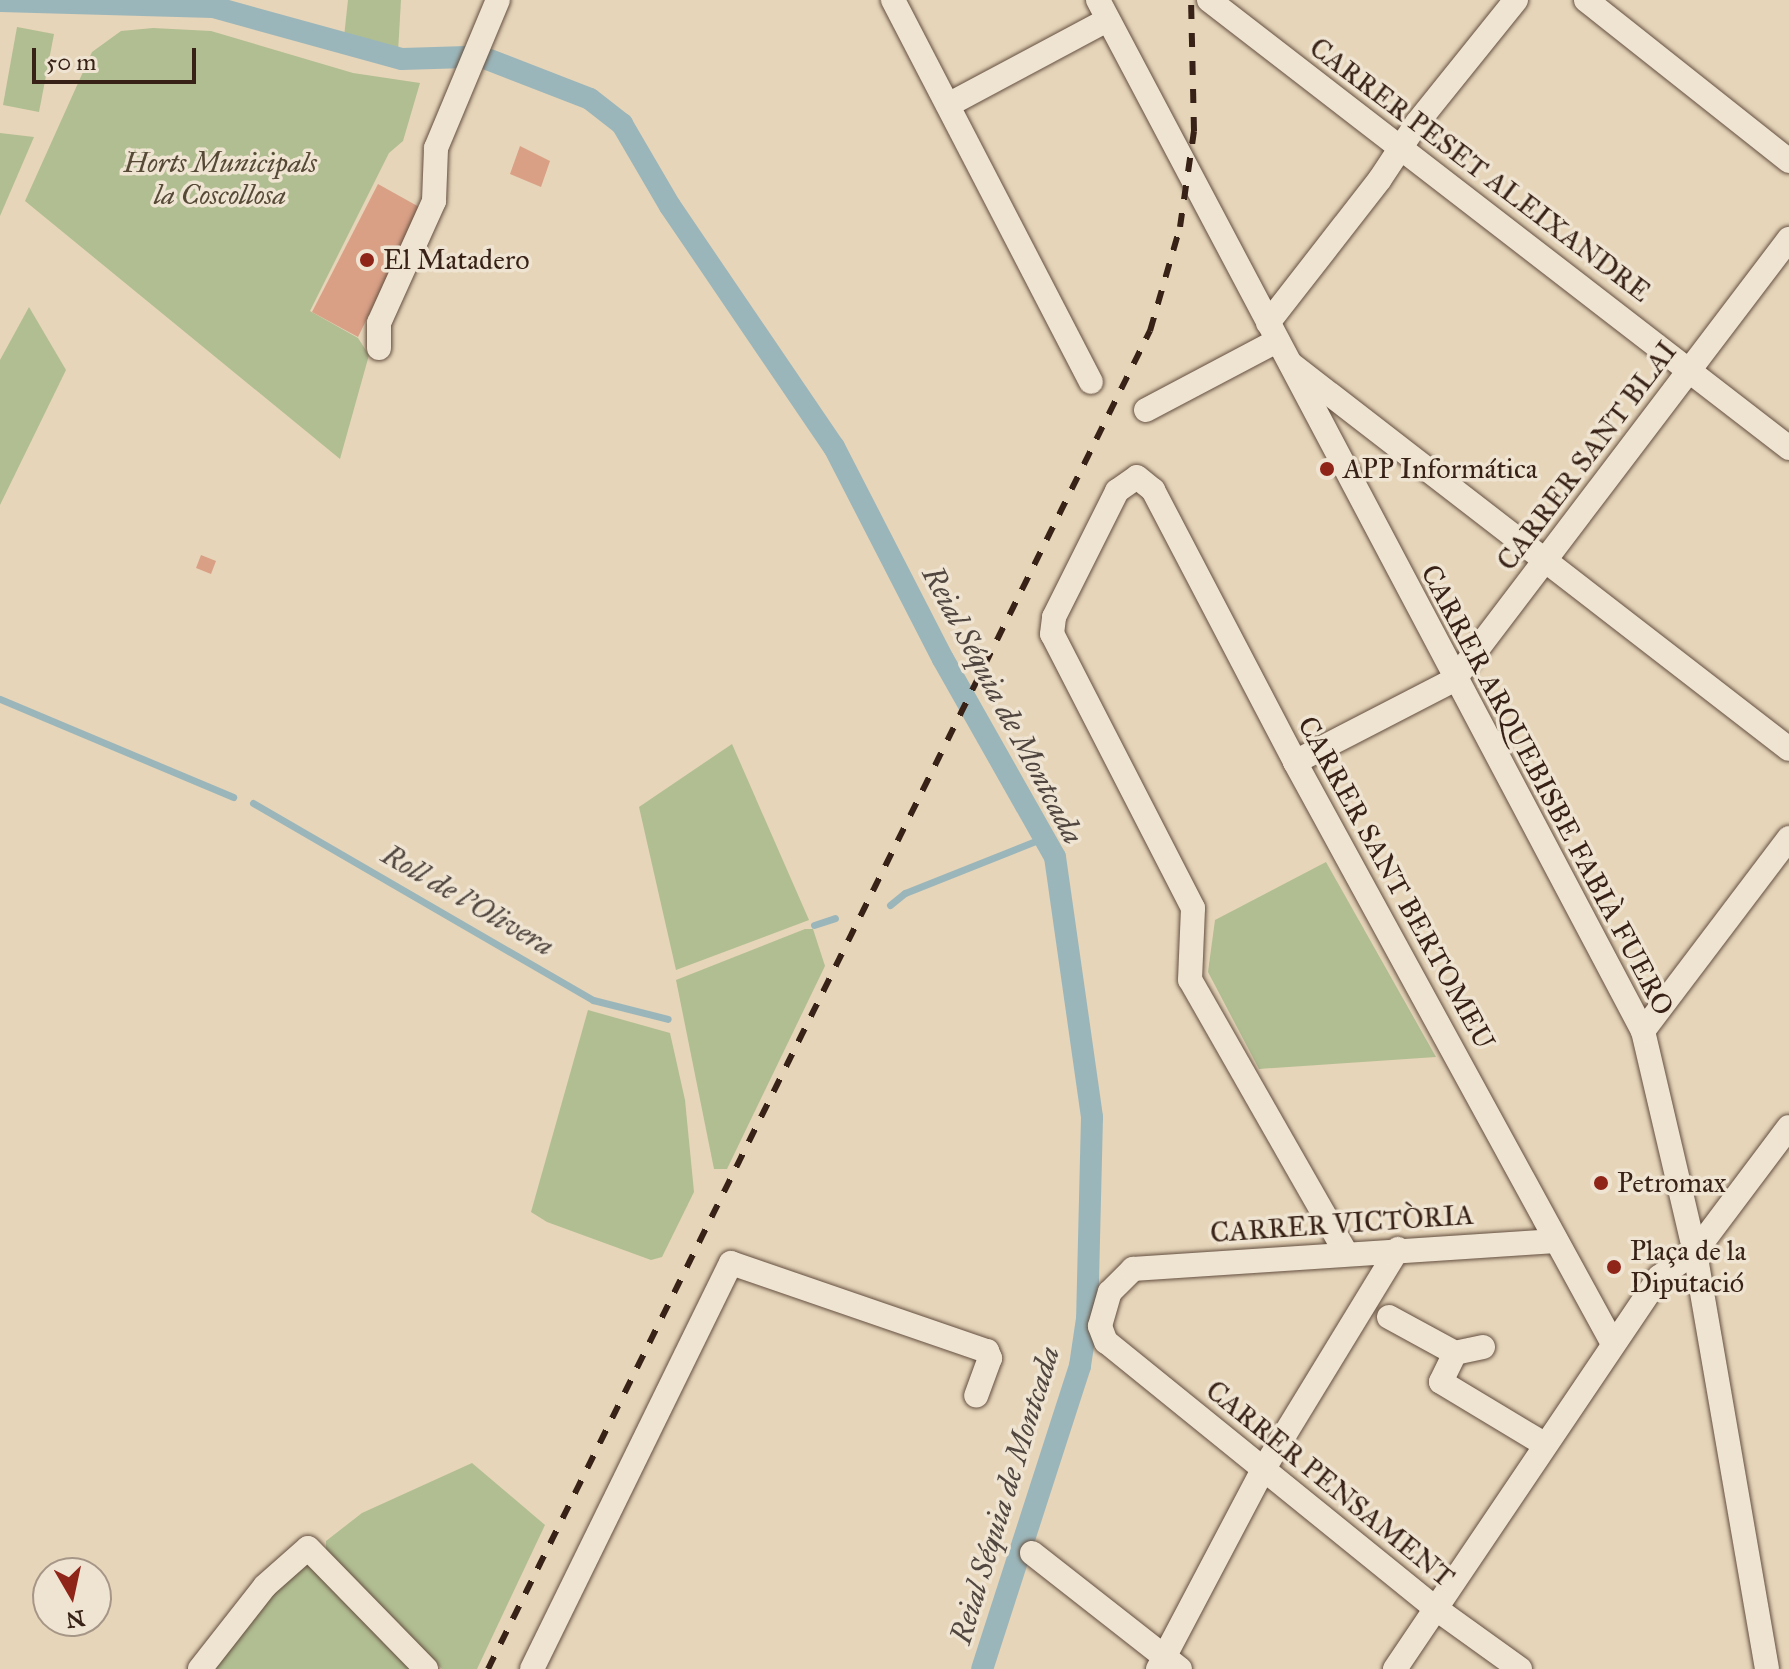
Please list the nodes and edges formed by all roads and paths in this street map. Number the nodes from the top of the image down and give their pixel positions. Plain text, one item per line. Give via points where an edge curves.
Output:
1 (498, 0) edge
2 (893, 0) edge
3 (1516, 0) edge
4 (1586, 0) edge
5 (1216, 3) edge
6 (1102, 10) edge
7 (948, 105) junction
8 (1401, 149) junction
9 (1789, 161) edge
10 (1789, 239) edge
11 (1277, 342) junction
12 (379, 348) dead end
13 (1688, 368) junction
14 (1091, 382) dead end
15 (1146, 410) dead end
16 (1789, 448) edge
17 (1547, 560) junction
18 (1454, 680) junction
19 (1789, 749) edge
20 (1295, 762) junction
21 (1789, 838) edge
22 (1643, 1031) junction
23 (1789, 1127) edge
24 (1555, 1241) junction
25 (1398, 1249) junction
26 (1695, 1252) junction
27 (1346, 1253) junction
28 (1389, 1317) dead end
29 (1106, 1342) joint
30 (1612, 1342) junction
31 (1483, 1347) dead end
32 (1455, 1353) junction
33 (976, 1396) dead end
34 (1544, 1444) junction
35 (1263, 1470) junction
36 (1032, 1553) dead end
37 (1435, 1608) junction
38 (1168, 1665) edge
39 (200, 1669) edge
40 (426, 1669) edge
41 (532, 1669) edge
42 (1395, 1669) edge
43 (1520, 1669) edge
44 (1767, 1669) edge

1 - 12 street via 436,148 434,201 379,323
2 - 7 street
3 - 8 street
4 - 9 street
5 - 8 street, CARRER PESET ALEIXANDRE
6 - 7 street
6 - 11 street, CARRER ARQUEBISBE FABIÀ FUERO
7 - 14 street
8 - 11 street
8 - 13 street, CARRER PESET ALEIXANDRE
10 - 13 street, CARRER SANT BLAI
11 - 15 street
11 - 17 street
11 - 18 street, CARRER ARQUEBISBE FABIÀ FUERO
13 - 16 street, CARRER PESET ALEIXANDRE
13 - 17 street, CARRER SANT BLAI
17 - 18 street, CARRER SANT BLAI
17 - 19 street
18 - 20 street, CARRER SANT BLAI
18 - 22 street, CARRER ARQUEBISBE FABIÀ FUERO
20 - 24 street, CARRER SANT BERTOMEU
20 - 27 street, CARRER SANT BERTOMEU via 1153,490 1137,477 1117,491 1051,625 1063,658 1193,908 1190,980
21 - 22 street
22 - 26 street, CARRER ARQUEBISBE FABIÀ FUERO
23 - 26 street
24 - 25 street, CARRER VICTÒRIA
24 - 30 street, CARRER SANT BERTOMEU
25 - 27 street, CARRER VICTÒRIA
25 - 35 street
26 - 30 street via 1664,1270
26 - 44 street, CARRER ARQUEBISBE FABIÀ FUERO
27 - 29 street, CARRER VICTÒRIA via 1133,1269 1121,1276 1102,1309 1100,1326
28 - 32 street
29 - 35 street, CARRER PENSAMENT
30 - 34 street
31 - 32 street
32 - 34 street via 1441,1382
33 - 41 street via 990,1358 987,1351 731,1263
34 - 37 street
35 - 37 street, CARRER PENSAMENT
35 - 38 street
36 - 38 street
37 - 42 street
37 - 43 street, CARRER PENSAMENT
39 - 40 street via 265,1586 308,1548

